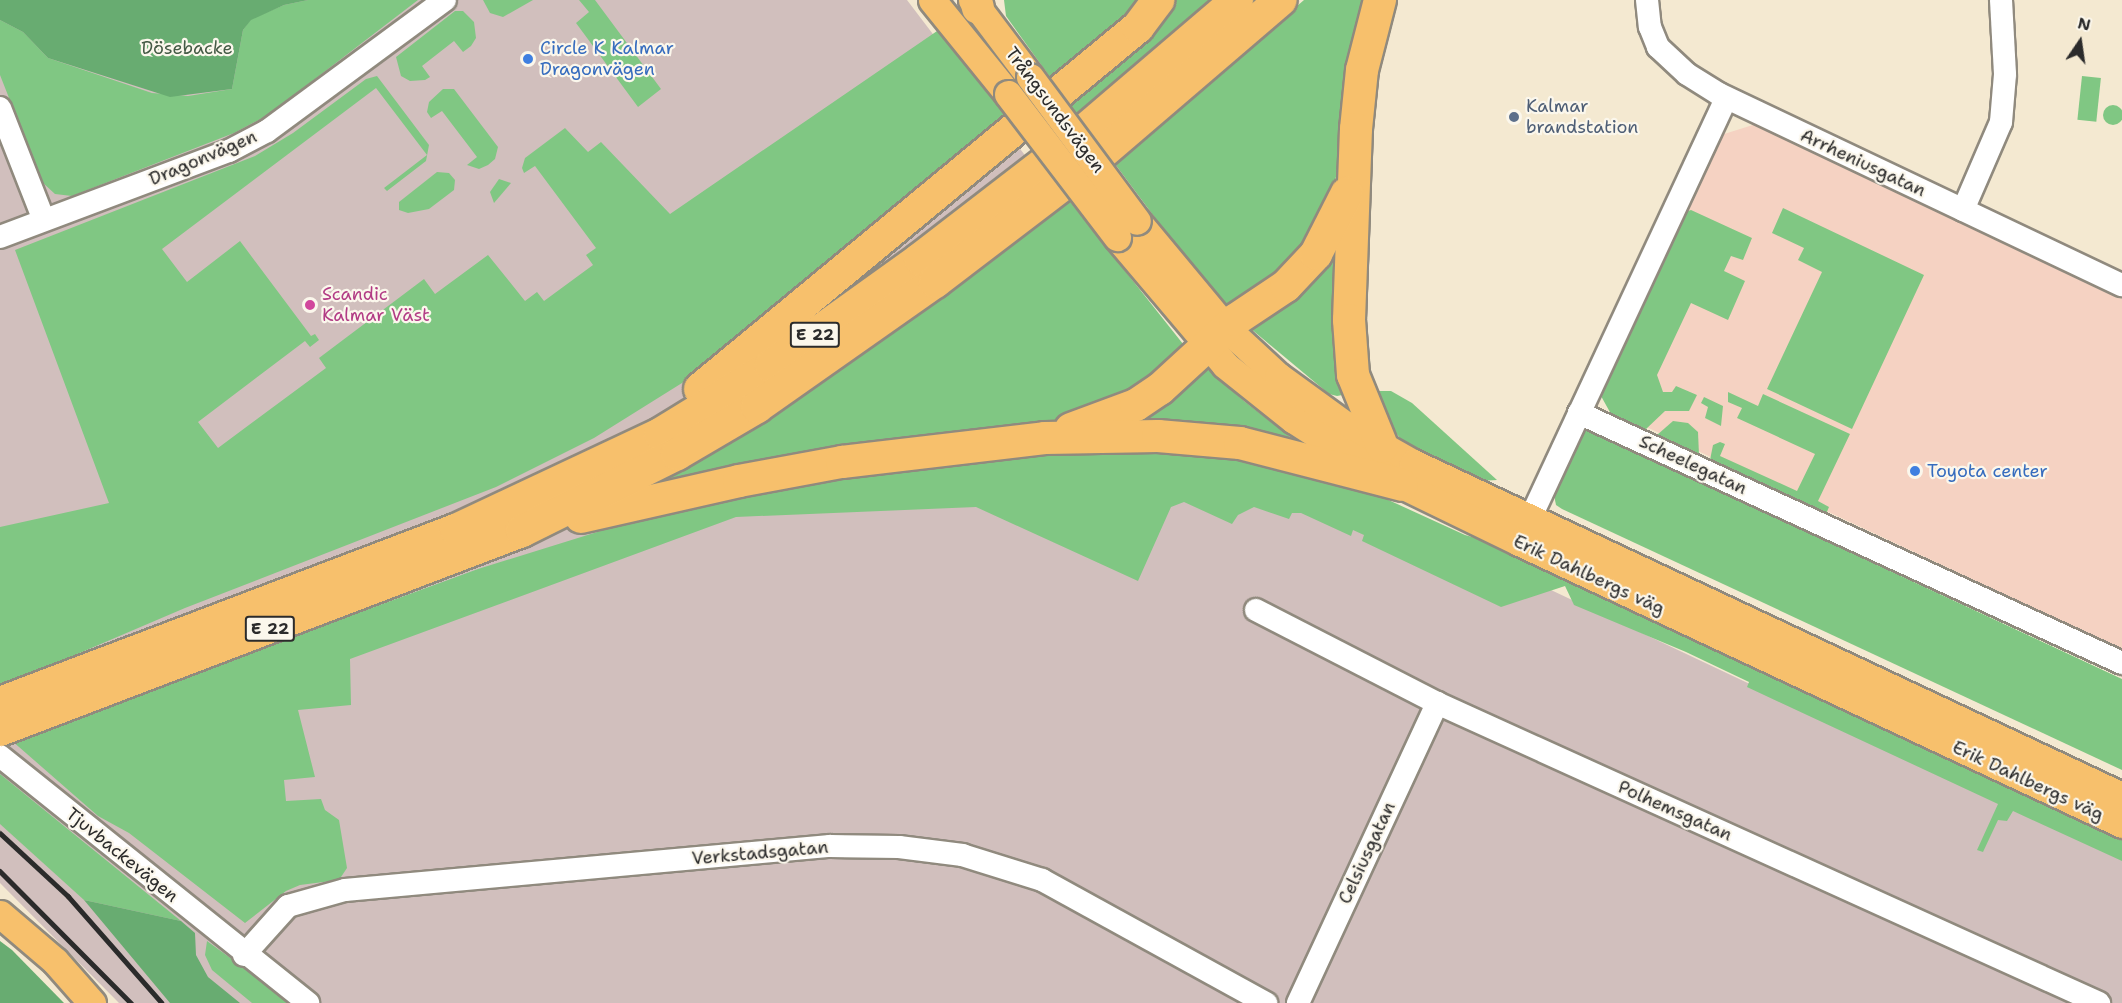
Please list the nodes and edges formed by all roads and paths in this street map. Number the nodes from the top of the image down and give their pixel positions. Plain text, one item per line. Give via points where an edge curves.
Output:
1 (445, 0) edge
2 (932, 0) edge
3 (942, 0) edge
4 (1158, 0) edge
5 (1237, 0) edge
6 (1281, 0) edge
7 (1380, 0) edge
8 (1647, 0) edge
9 (2001, 0) edge
10 (975, 3) edge
11 (980, 57) junction
12 (1726, 98) junction
13 (0, 108) edge
14 (1353, 179) junction
15 (1963, 210) junction
16 (44, 220) junction
17 (1127, 229) junction
18 (0, 237) edge
19 (2122, 285) edge
20 (1216, 337) junction
21 (1580, 412) junction
22 (1045, 438) junction
23 (1382, 446) junction
24 (596, 467) junction
25 (1402, 485) junction
26 (1525, 530) junction
27 (522, 531) junction
28 (1256, 610) dead end
29 (2122, 663) edge
30 (1437, 703) junction
31 (6, 718) edge
32 (0, 756) edge
33 (2122, 796) edge
34 (2122, 824) edge
35 (0, 914) edge
36 (244, 955) junction
37 (93, 1003) edge
38 (308, 1003) edge
39 (1266, 1003) edge
40 (1298, 1003) edge
41 (2098, 1003) edge

1 - 16 street, Dragonvägen via 267,131 229,151
2 - 11 main road, Trångsundsvägen
3 - 11 main road, Trångsundsvägen
4 - 24 highway via 1138,27 838,278
5 - 24 highway, E 22 via 1066,146 849,312 681,421
6 - 27 highway, E 22 via 1087,166 868,331 757,407 677,454
7 - 14 highway via 1362,70
8 - 12 street, Arrheniusgatan via 1650,27 1658,47 1687,74
9 - 15 street via 2005,74 2001,122
10 - 17 main road, Trångsundsvägen, bridge via 1030,77
11 - 17 main road, Trångsundsvägen, bridge
12 - 15 street, Arrheniusgatan
12 - 21 street
13 - 16 street
14 - 20 highway via 1331,231 1303,271
14 - 23 highway via 1350,351 1359,394
15 - 19 street, Arrheniusgatan
16 - 18 street, Dragonvägen
17 - 20 main road, Erik Dahlbergs väg
20 - 22 highway via 1136,405
20 - 23 main road, Erik Dahlbergs väg
20 - 25 main road, Erik Dahlbergs väg via 1248,385 1294,420
21 - 26 street
21 - 29 street, Scheelegatan
22 - 25 highway via 1158,436 1240,443
22 - 27 highway via 842,462 739,481
23 - 26 main road, Erik Dahlbergs väg
24 - 31 highway, E 22 via 456,530
25 - 26 main road, Erik Dahlbergs väg
26 - 33 main road, Erik Dahlbergs väg
26 - 34 main road, Erik Dahlbergs väg
27 - 31 highway, E 22
28 - 30 street, Polhemsgatan
30 - 40 street, Celsiusgatan
30 - 41 street, Polhemsgatan
32 - 36 street, Tjuvbackevägen
35 - 37 main road via 55,961
36 - 38 street, Tjuvbackevägen
36 - 39 street, Verkstadsgatan via 288,906 345,890 830,846 898,847 963,855 1042,879

